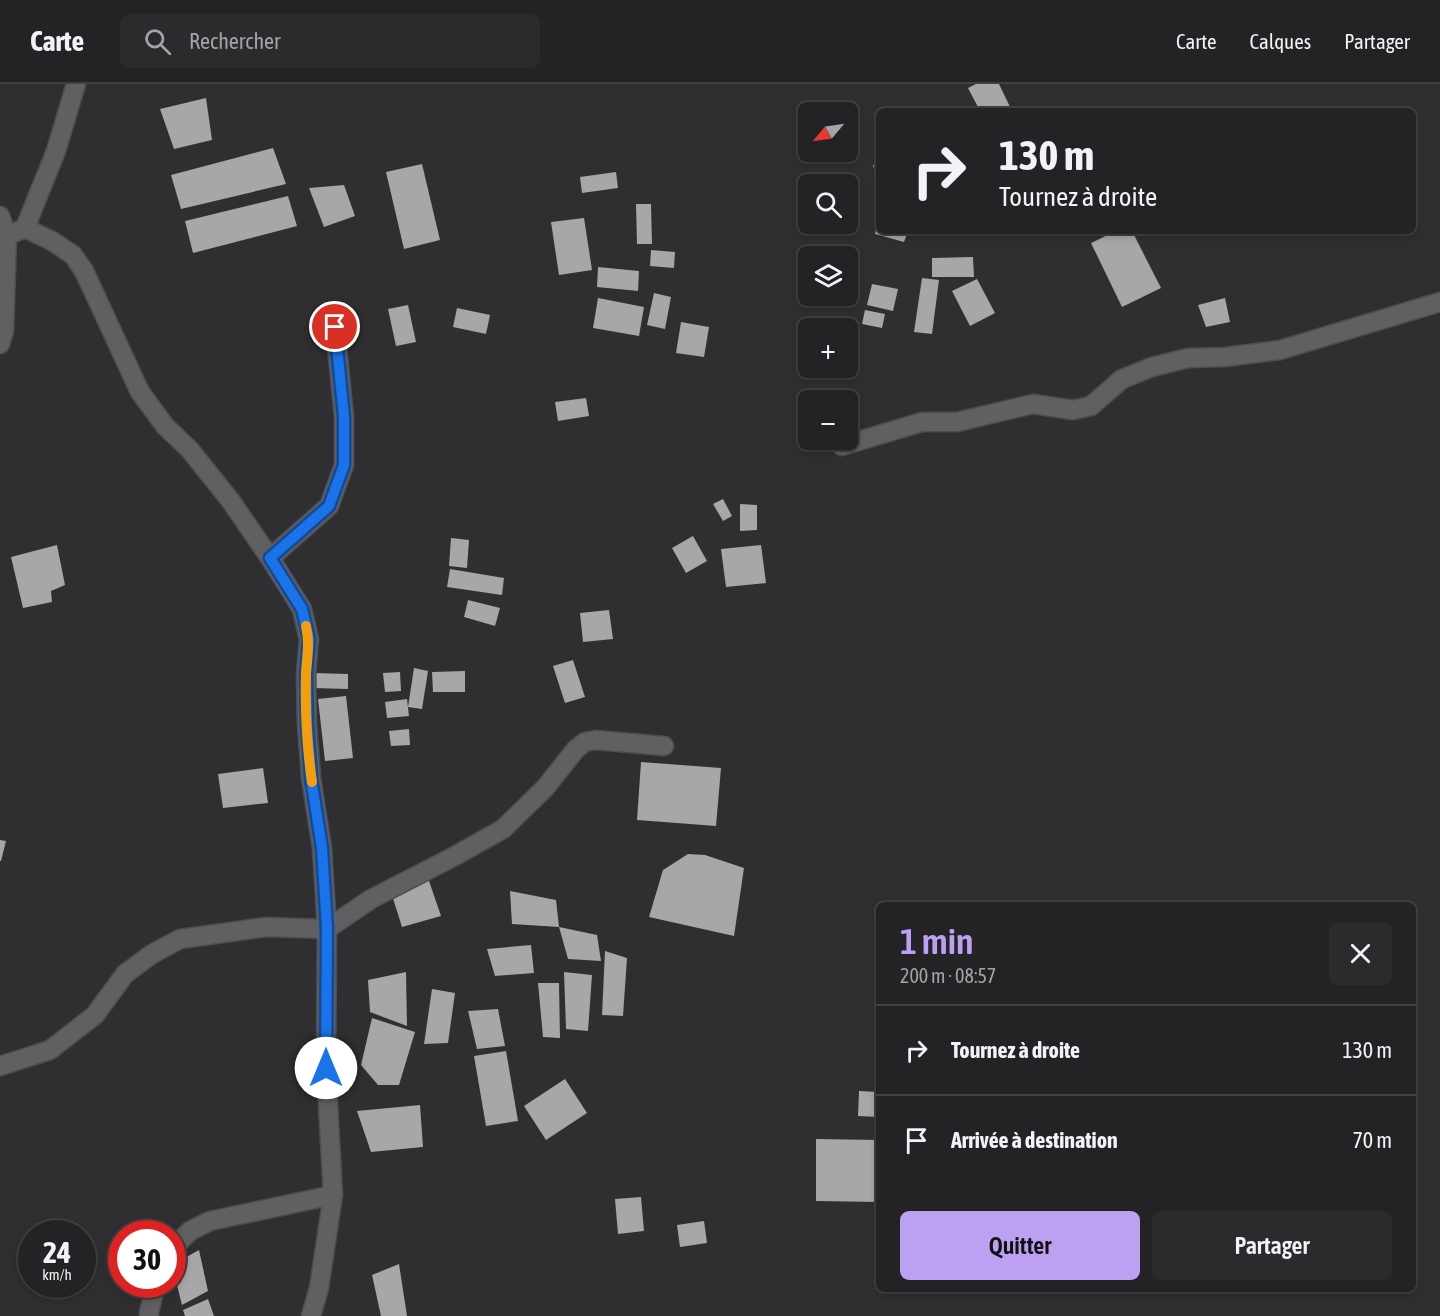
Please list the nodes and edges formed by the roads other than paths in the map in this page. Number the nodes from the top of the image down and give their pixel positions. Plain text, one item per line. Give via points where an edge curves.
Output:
1 (76, 84) edge
2 (0, 216) edge
3 (25, 228) junction
4 (6, 236) junction
5 (1440, 302) edge
6 (335, 327) dead end
7 (0, 344) edge
8 (858, 441) edge
9 (270, 558) junction
10 (664, 746) dead end
11 (327, 929) junction
12 (0, 1066) edge
13 (333, 1195) junction
14 (186, 1235) edge
15 (152, 1298) edge
16 (149, 1316) edge
17 (310, 1316) edge

1 - 3 street via 56,151
2 - 4 street
3 - 4 street
3 - 9 street via 73,255 140,392 230,500
4 - 7 street via 4,331
5 - 8 street via 1280,350 1188,358 1152,367 1122,378 1091,406 1073,410 1033,404 957,422 922,422
6 - 9 street via 344,417 344,465 329,506
9 - 11 street via 302,609 309,639 307,724
10 - 11 street via 585,742 503,829 371,898
11 - 12 street via 266,927 180,939 125,974 95,1015 50,1050
11 - 13 street via 326,1068
13 - 14 street via 210,1221
13 - 17 street via 319,1288
15 - 16 street

